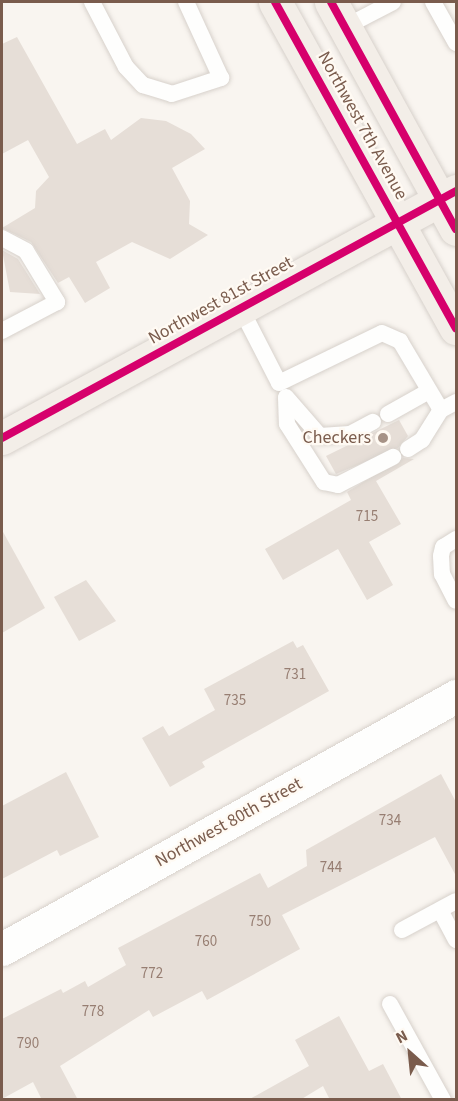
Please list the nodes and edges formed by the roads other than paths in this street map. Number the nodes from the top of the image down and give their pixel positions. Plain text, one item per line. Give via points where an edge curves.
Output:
1 (92, 2) edge
2 (186, 2) edge
3 (275, 2) edge
4 (393, 2) edge
5 (434, 2) edge
6 (338, 14) edge
7 (456, 43) edge
8 (448, 196) edge
9 (398, 222) junction
10 (456, 228) edge
11 (2, 238) edge
12 (240, 307) junction
13 (456, 328) edge
14 (2, 331) edge
15 (279, 383) junction
16 (429, 391) junction
17 (286, 398) junction
18 (456, 402) edge
19 (441, 410) junction
20 (2, 438) edge
21 (408, 449) dead end
22 (393, 457) dead end
23 (456, 539) edge
24 (456, 601) edge
25 (456, 696) edge
26 (456, 901) edge
27 (440, 910) junction
28 (402, 930) dead end
29 (456, 940) edge
30 (2, 949) edge
31 (390, 1004) dead end
32 (443, 1100) edge

1 - 2 lane via 126,66 143,85 172,94 221,78
3 - 9 main road, Northwest 7th Avenue
4 - 6 lane
5 - 7 lane
6 - 8 main road, Northwest 7th Avenue
8 - 9 main road, Northwest 81st Street
8 - 10 main road, Northwest 7th Avenue
9 - 12 main road, Northwest 81st Street
9 - 13 main road, Northwest 7th Avenue
11 - 14 lane via 26,251 57,302
12 - 15 lane
12 - 20 main road, Northwest 81st Street
15 - 16 lane via 382,333 400,341
15 - 17 lane
16 - 17 lane via 350,434 320,435
16 - 19 lane
17 - 22 lane via 287,424 324,483 338,485
18 - 19 lane
19 - 21 lane via 422,440
23 - 24 lane via 443,547 441,555 442,574
25 - 30 street, Northwest 80th Street
26 - 27 lane
27 - 28 lane
27 - 29 lane
31 - 32 lane

